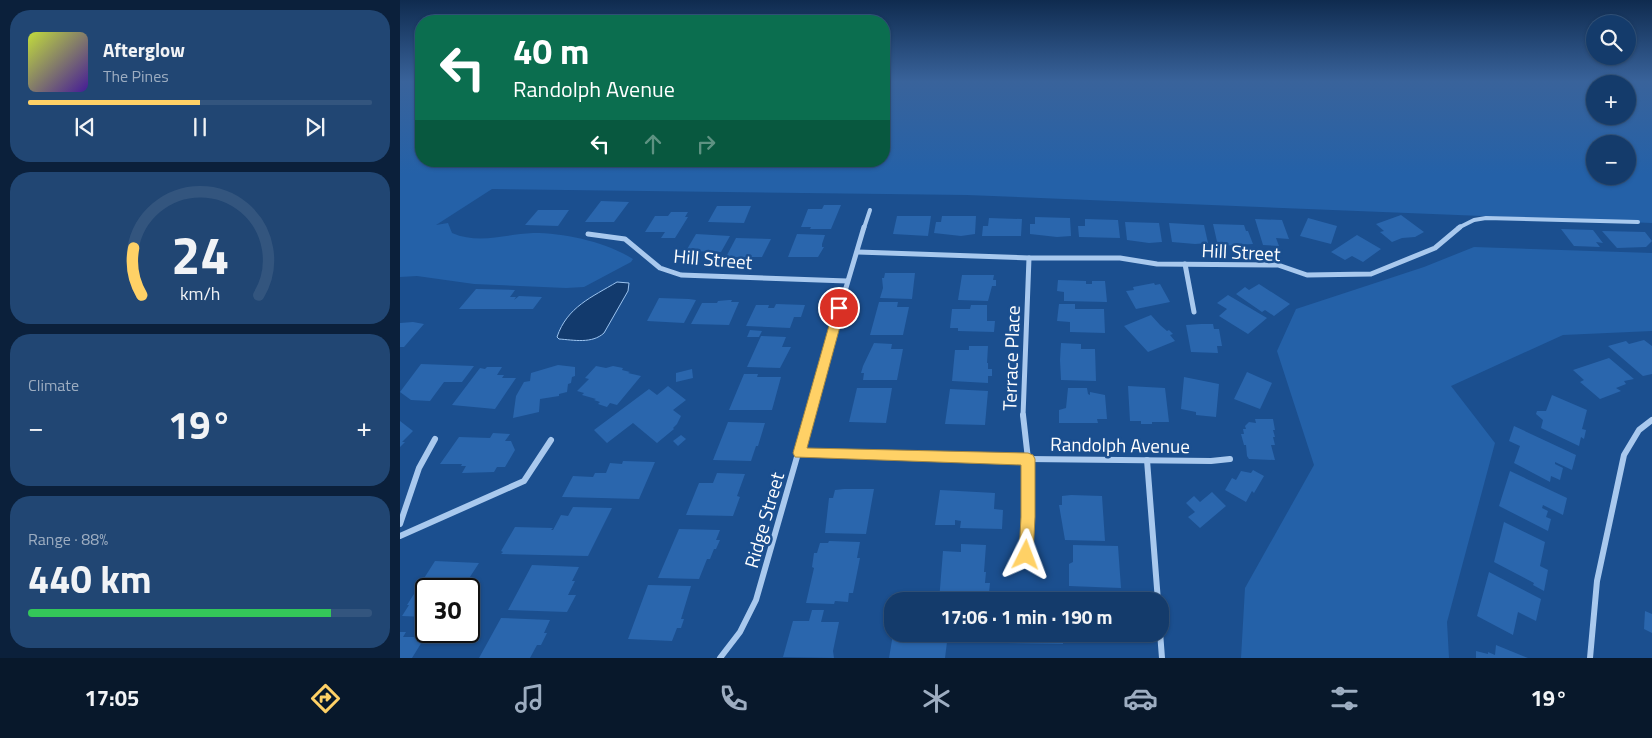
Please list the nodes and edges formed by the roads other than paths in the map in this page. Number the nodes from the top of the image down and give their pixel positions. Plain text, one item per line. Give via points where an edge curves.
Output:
1 (870, 210) dead end
2 (1638, 222) dead end
3 (588, 234) dead end
4 (858, 252) junction
5 (1029, 258) junction
6 (1185, 264) junction
7 (847, 281) junction
8 (1194, 312) dead end
9 (1652, 420) edge
10 (434, 439) dead end
11 (552, 440) dead end
12 (799, 453) junction
13 (1028, 459) junction
14 (1230, 459) dead end
15 (1147, 460) junction
16 (400, 524) edge
17 (400, 536) edge
18 (1026, 564) dead end
19 (1157, 592) edge
20 (1161, 642) edge
21 (720, 658) edge
22 (1162, 658) edge
23 (1590, 658) edge

1 - 4 street, Ridge Street
2 - 6 street, Hill Street via 1474,220 1461,226 1435,248 1371,274 1307,275 1278,265
3 - 7 street, Hill Street via 624,240 660,268 682,275
4 - 5 street, Hill Street
4 - 7 street, Ridge Street
5 - 6 street, Hill Street via 1120,258 1157,264
5 - 13 street, Terrace Place via 1024,424
6 - 8 street
7 - 12 street, Ridge Street
9 - 23 street via 1634,437 1624,455 1594,602
10 - 16 street via 419,468
11 - 17 street via 524,481
12 - 13 street, Randolph Avenue
12 - 21 street, Ridge Street via 756,600 740,632
13 - 15 street, Randolph Avenue
13 - 18 street, Terrace Place
14 - 15 street, Randolph Avenue
15 - 19 street
20 - 22 street

